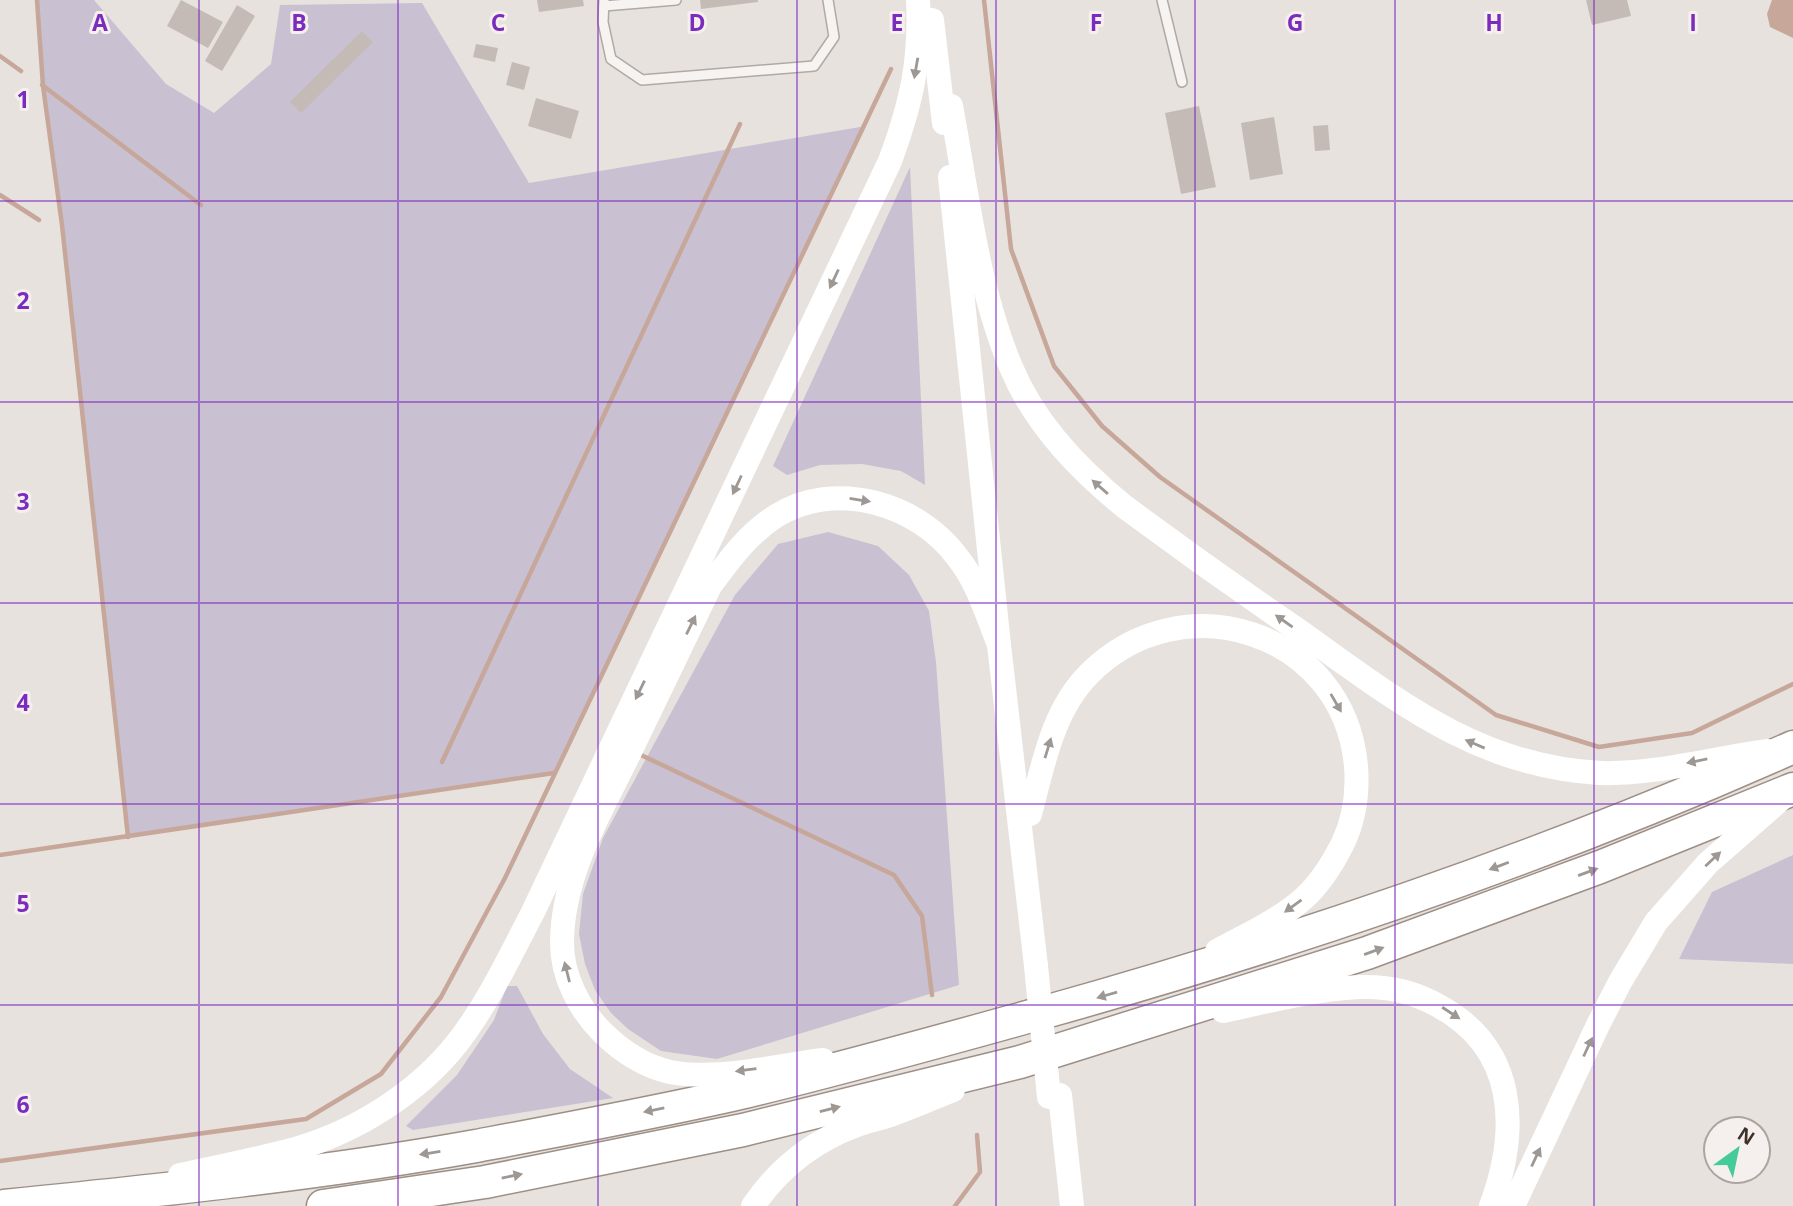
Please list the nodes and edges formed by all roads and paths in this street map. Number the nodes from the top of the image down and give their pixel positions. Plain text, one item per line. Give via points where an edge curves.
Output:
1 (828, 0) edge
2 (918, 0) edge
3 (930, 0) edge
4 (939, 0) edge
5 (1162, 0) edge
6 (676, 1) edge
7 (604, 3) edge
8 (1182, 82) dead end
9 (951, 106) junction
10 (999, 645) junction
11 (1791, 748) edge
12 (1792, 790) edge
13 (1030, 814) junction
14 (1042, 965) junction
15 (1173, 976) junction
16 (1146, 1024) junction
17 (911, 1049) junction
18 (1020, 1062) junction
19 (1055, 1096) junction
20 (80, 1198) junction
21 (4, 1206) edge
22 (323, 1206) edge
23 (752, 1206) edge
24 (1062, 1206) edge
25 (1072, 1206) edge
26 (1491, 1206) edge
27 (1513, 1206) edge

1 - 7 lane via 834,37 814,66 642,80 611,59
2 -> 20 main road via 919,53 890,161 533,912 457,1043 411,1088 354,1127 298,1149
3 - 10 main road
4 - 9 main road
5 - 8 lane
6 - 7 lane
11 -> 9 main road via 1600,773 1542,765 1495,752 1433,723 1376,686 1125,507 1067,455 1011,369 994,319
9 - 13 main road
10 - 14 main road
17 -> 10 main road via 710,1075 670,1072 645,1064 616,1046 573,993 562,944 564,915 591,831 710,586 749,537 779,514 806,503 849,498 879,503 927,526 972,578
11 -> 15 highway via 1461,881
16 -> 12 highway via 1380,949
27 -> 12 main road via 1598,1025 1656,922 1707,863
13 - 14 main road
13 -> 15 main road via 1056,723 1067,704 1088,674 1138,640 1177,628 1237,629 1276,644 1312,670 1343,714 1353,744 1356,800 1346,836 1325,874 1304,898 1274,920
14 - 19 main road, bridge
15 -> 17 highway
16 - 18 highway
16 -> 26 main road via 1360,987 1426,999 1476,1033 1489,1050 1505,1091 1507,1152
17 -> 20 highway via 732,1095 473,1146 302,1173
22 -> 18 highway via 485,1182 743,1130
18 - 23 main road via 831,1136 790,1163
19 - 24 main road
19 - 25 main road
20 - 21 highway

